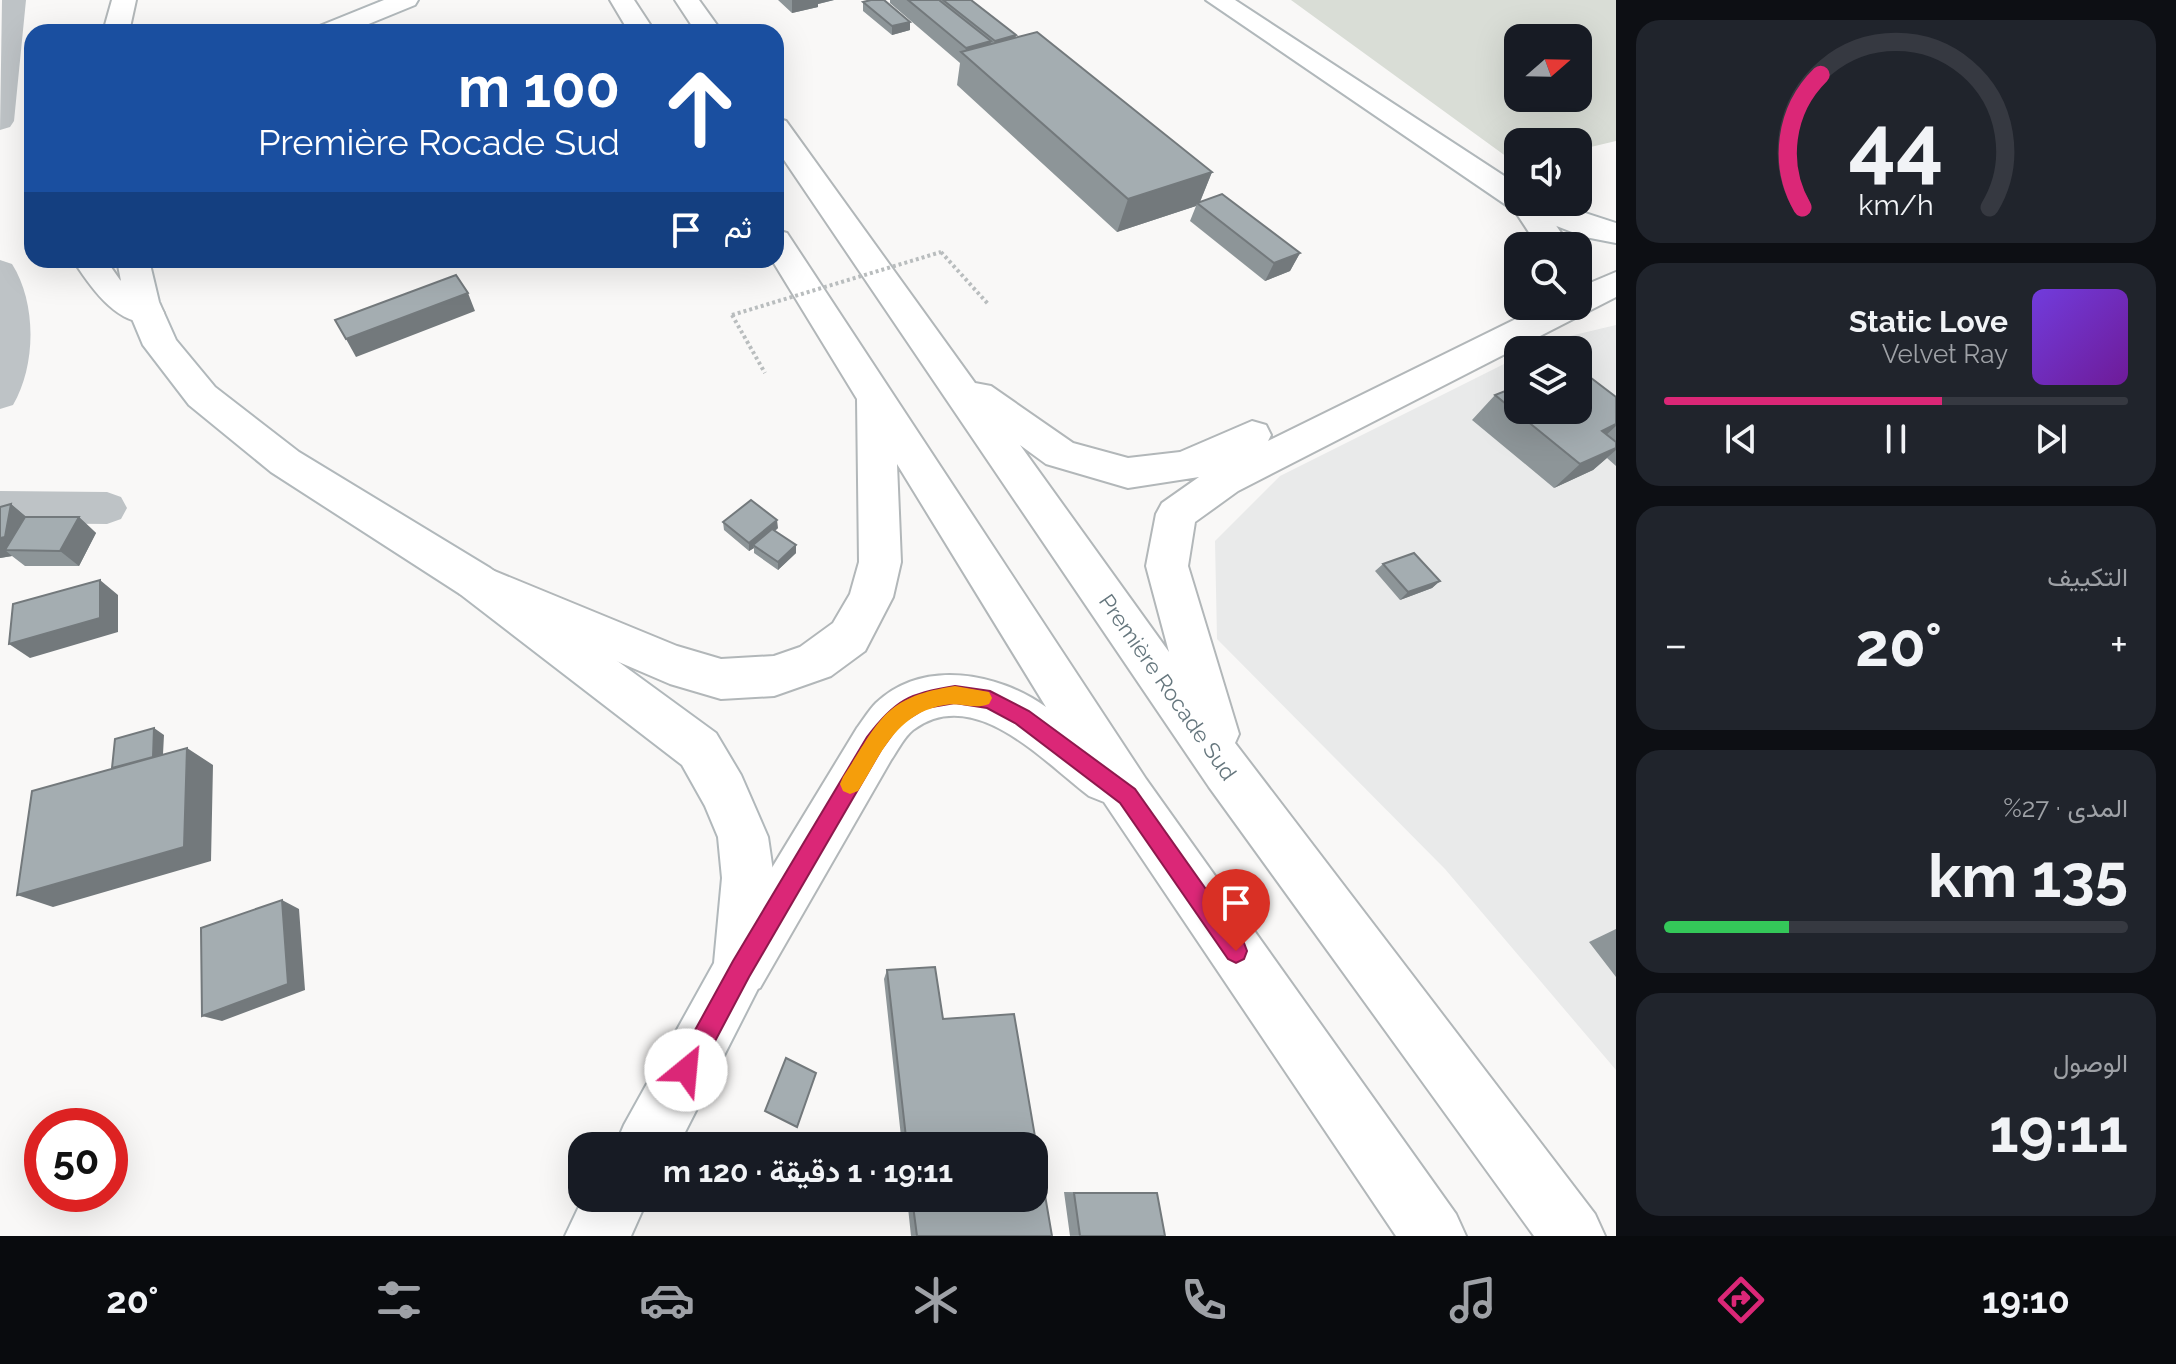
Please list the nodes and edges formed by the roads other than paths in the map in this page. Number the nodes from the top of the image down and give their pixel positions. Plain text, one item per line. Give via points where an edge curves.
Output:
1 (14, 0) edge
2 (124, 0) edge
3 (406, 0) edge
4 (622, 0) edge
5 (687, 0) edge
6 (1218, 0) edge
7 (118, 24) edge
8 (346, 24) edge
9 (637, 24) edge
10 (704, 24) edge
11 (0, 121) edge
12 (784, 138) edge
13 (1504, 190) edge
14 (1559, 216) edge
15 (1616, 233) edge
16 (784, 252) edge
17 (94, 268) edge
18 (135, 268) edge
19 (0, 271) edge
20 (1616, 283) edge
21 (1592, 295) edge
22 (147, 313) junction
23 (1504, 316) edge
24 (1542, 320) edge
25 (952, 376) junction
26 (876, 395) junction
27 (0, 396) edge
28 (0, 507) edge
29 (107, 508) dead end
30 (475, 581) junction
31 (1226, 771) junction
32 (1128, 796) junction
33 (741, 969) junction
34 (653, 1132) edge
35 (610, 1212) edge
36 (597, 1236) edge
37 (1434, 1236) edge
38 (1573, 1236) edge

1 - 11 street
2 - 7 main road
3 - 8 main road
4 - 9 main road
5 - 10 main road
6 - 13 main road
12 - 25 main road, Première Rocade Sud
14 - 15 main road
16 - 26 main road
17 - 22 main road via 108,288
18 - 22 main road
19 - 27 street via 11,308 13,347
20 - 21 main road
22 - 30 main road via 161,345 202,396 250,436
23 - 25 main road via 1186,466 1128,473 1060,454
24 - 31 main road via 1224,480 1176,514 1167,566
25 - 31 main road, Première Rocade Sud
26 - 30 main road via 880,562 871,597 849,637 815,662 774,676 721,679 670,664
26 - 32 main road
28 - 29 street
30 - 33 main road via 699,749 743,837 748,878
31 - 38 main road, Première Rocade Sud
32 - 33 main road via 1022,717 990,700 955,694 922,700 894,717 874,744
32 - 37 main road
33 - 34 main road
35 - 36 main road

